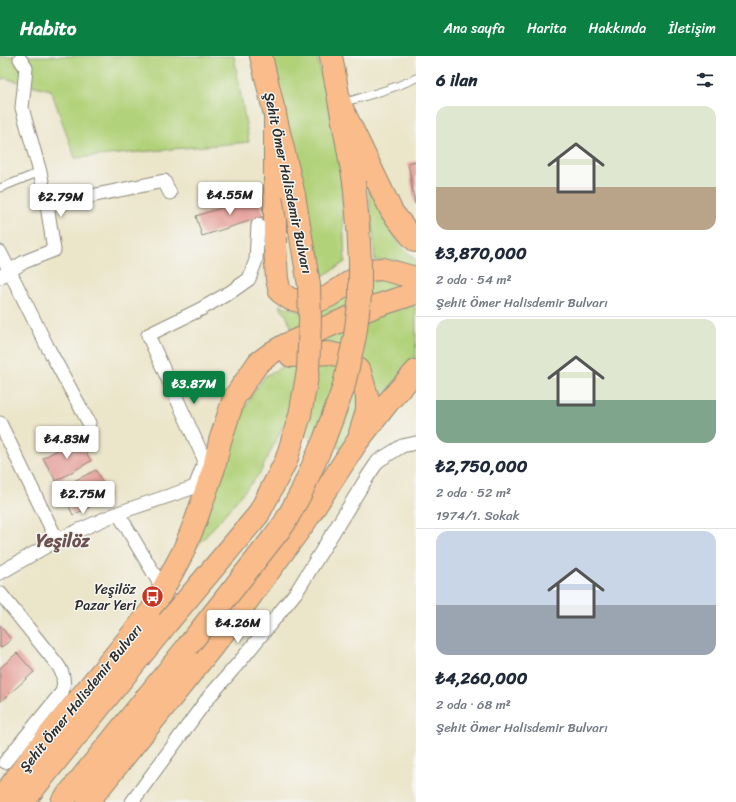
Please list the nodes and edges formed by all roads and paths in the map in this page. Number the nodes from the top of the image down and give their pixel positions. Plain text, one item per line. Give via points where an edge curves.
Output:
1 (261, 56) edge
2 (331, 56) edge
3 (20, 59) dead end
4 (416, 78) edge
5 (340, 104) junction
6 (275, 113) junction
7 (40, 172) junction
8 (0, 188) edge
9 (170, 192) dead end
10 (47, 205) junction
11 (258, 225) dead end
12 (416, 241) edge
13 (0, 252) edge
14 (5, 274) edge
15 (416, 278) edge
16 (416, 293) edge
17 (258, 363) junction
18 (416, 371) edge
19 (0, 423) edge
20 (89, 423) dead end
21 (357, 442) junction
22 (416, 444) edge
23 (118, 513) junction
24 (57, 540) junction
25 (0, 573) edge
26 (163, 589) junction
27 (0, 593) edge
28 (4, 762) dead end
29 (0, 800) edge
30 (23, 802) edge
31 (62, 802) edge
32 (88, 802) edge
33 (132, 802) edge

1 - 6 highway, Şehit Ömer Halisdemir Bulvarı
2 - 5 highway
3 - 7 street via 26,68 22,108
4 - 5 lane
5 - 12 highway via 392,212
5 - 31 highway, bridge via 354,181 360,296 355,336 343,389 324,440 301,493 284,524
6 - 15 highway via 275,248 280,292 290,299 312,304 368,270 382,269
6 - 30 highway, Şehit Ömer Halisdemir Bulvarı, bridge via 294,196 309,284 308,371 300,415 286,461 258,515
7 - 8 lane
7 - 10 street
9 - 10 street via 164,181
10 - 14 street via 54,250 24,262
11 - 23 street via 256,260 249,279 201,309 148,335 205,461 196,487
13 - 14 street
14 - 20 street
16 - 17 highway, Şehit Ömer Halisdemir Bulvarı via 376,306 287,344
17 - 21 highway via 293,355 329,353 346,357 360,372 367,396 367,411
17 - 26 highway, Şehit Ömer Halisdemir Bulvarı via 234,398 196,520 183,552
18 - 21 highway
19 - 24 street
21 - 32 highway via 305,522 228,627
22 - 33 street via 402,446 378,461 297,591 208,698
23 - 24 street
23 - 26 street
24 - 25 street
26 - 29 highway, Şehit Ömer Halisdemir Bulvarı via 152,610 34,754
27 - 28 street via 60,668 64,679 62,692

